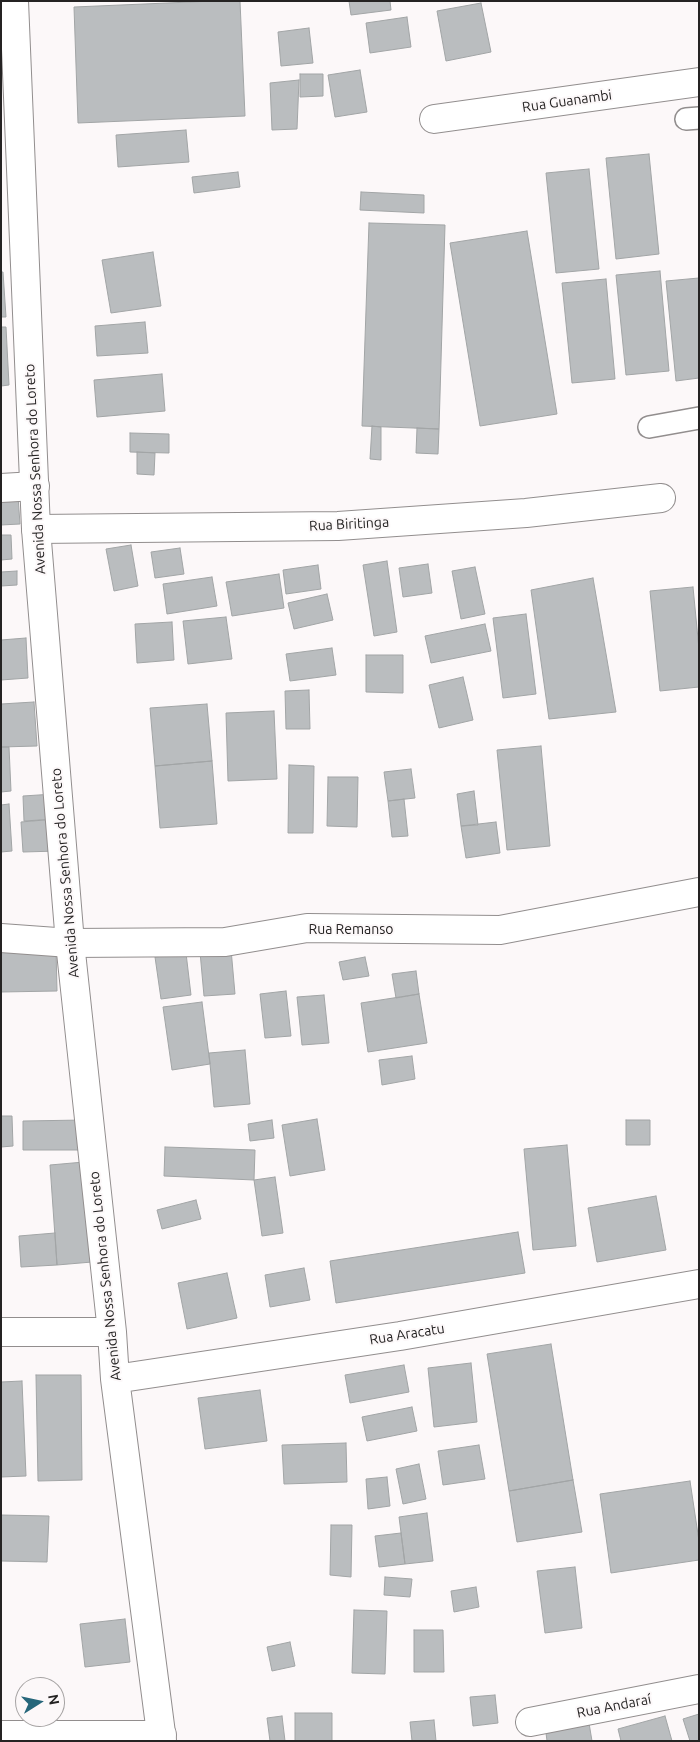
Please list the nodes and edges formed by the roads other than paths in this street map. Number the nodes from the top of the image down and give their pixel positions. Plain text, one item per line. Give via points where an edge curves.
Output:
1 (14, 1) edge
2 (699, 82) edge
3 (10, 105) edge
4 (434, 119) dead end
5 (699, 418) edge
6 (649, 427) dead end
7 (35, 486) junction
8 (1, 488) edge
9 (661, 498) dead end
10 (36, 529) junction
11 (699, 892) edge
12 (1, 938) edge
13 (70, 943) junction
14 (699, 1284) edge
15 (1, 1332) edge
16 (112, 1332) junction
17 (115, 1379) junction
18 (699, 1689) edge
19 (530, 1722) dead end
20 (1, 1735) edge
21 (162, 1738) edge

1 - 3 street, Avenida Nossa Senhora do Loreto
2 - 4 street, Rua Guanambi
3 - 7 street, Avenida Nossa Senhora do Loreto
5 - 6 lane
7 - 8 street
7 - 10 street, Avenida Nossa Senhora do Loreto
9 - 10 street, Rua Biritinga via 526,513 338,526
10 - 13 street, Avenida Nossa Senhora do Loreto
11 - 13 street, Rua Remanso via 500,930 307,928 225,942
12 - 13 street, Rua Remanso
13 - 16 street, Avenida Nossa Senhora do Loreto
14 - 17 street, Rua Aracatu via 400,1336
15 - 16 street
16 - 17 street, Avenida Nossa Senhora do Loreto
17 - 21 street, Avenida Nossa Senhora do Loreto
18 - 19 street, Rua Andaraí
20 - 21 street

